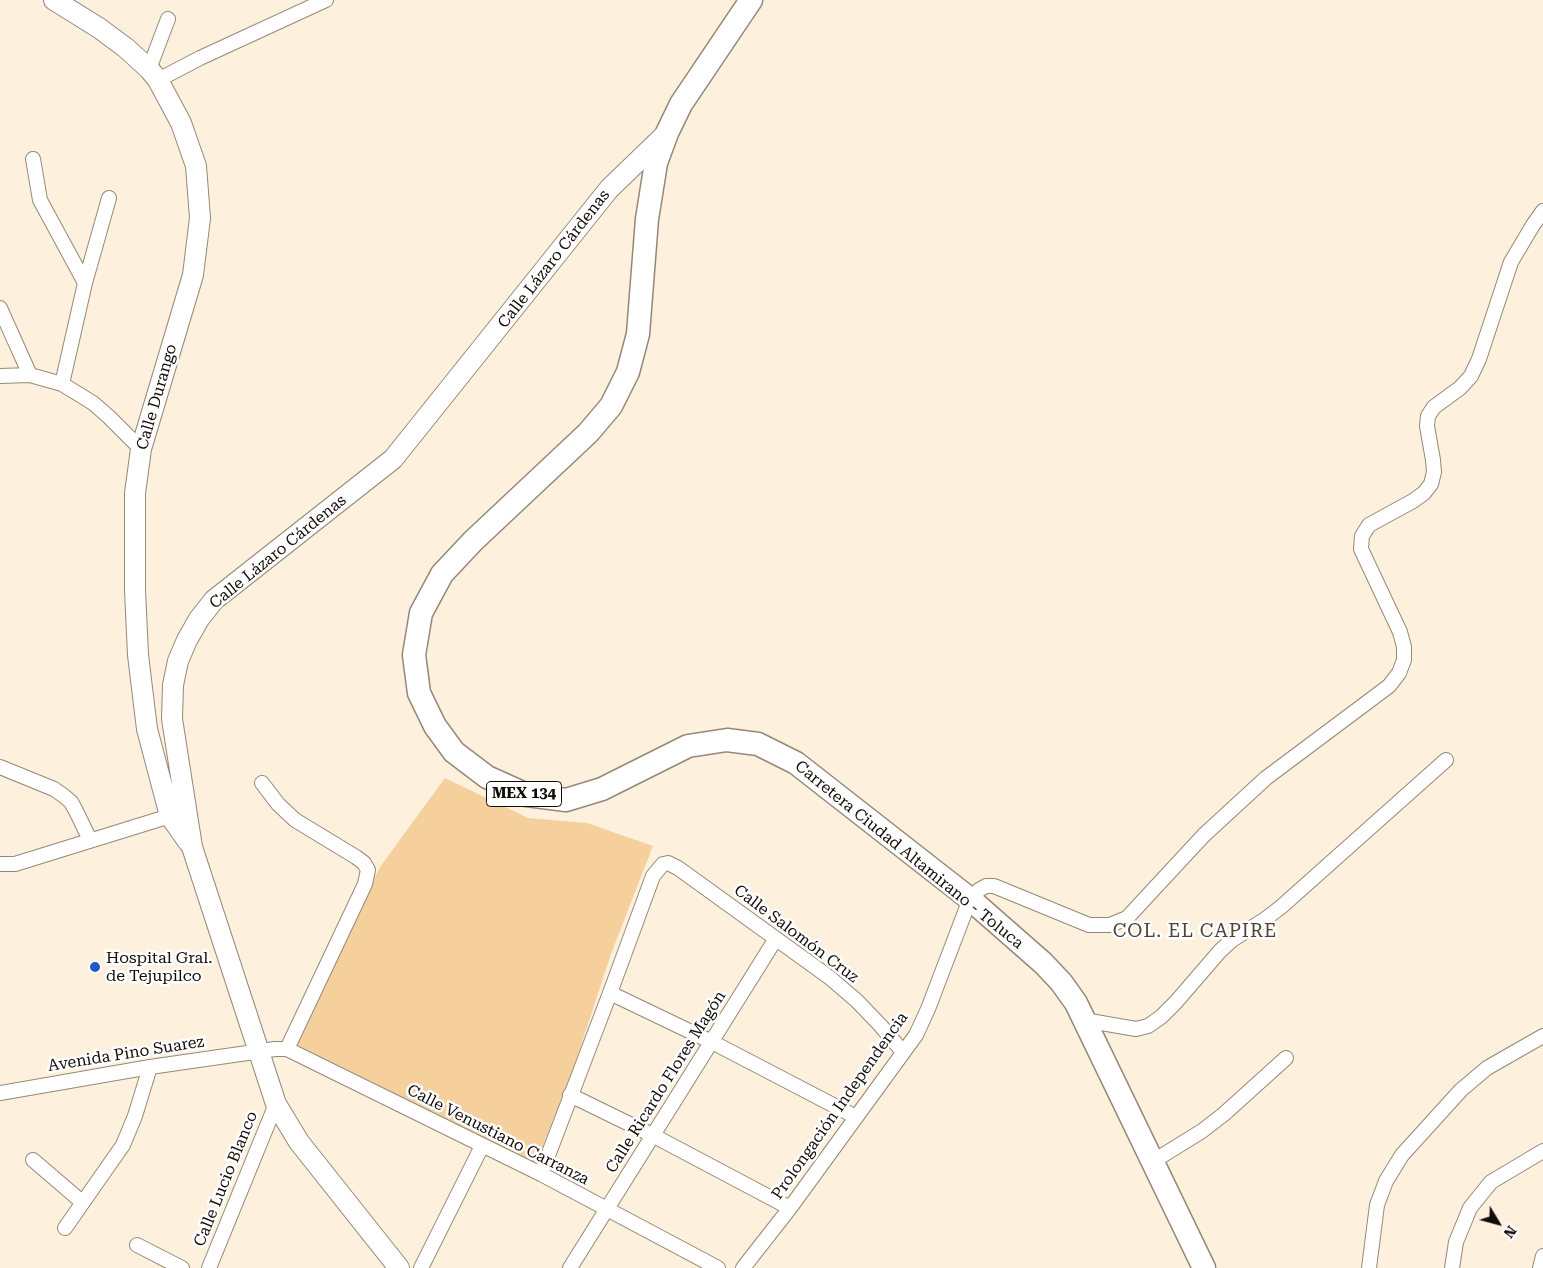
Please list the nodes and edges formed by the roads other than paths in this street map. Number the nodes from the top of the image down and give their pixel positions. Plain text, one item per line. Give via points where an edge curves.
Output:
1 (54, 0) edge
2 (326, 0) edge
3 (751, 0) edge
4 (168, 19) dead end
5 (154, 75) junction
6 (667, 133) junction
7 (33, 159) dead end
8 (109, 198) dead end
9 (1543, 211) edge
10 (85, 284) junction
11 (0, 308) edge
12 (30, 375) junction
13 (0, 376) edge
14 (62, 384) junction
15 (141, 449) junction
16 (1446, 760) dead end
17 (0, 767) edge
18 (262, 783) dead end
19 (170, 816) junction
20 (90, 840) junction
21 (192, 847) junction
22 (0, 864) edge
23 (970, 899) junction
24 (775, 940) junction
25 (610, 993) junction
26 (1084, 1020) junction
27 (1543, 1036) edge
28 (712, 1042) junction
29 (287, 1050) junction
30 (258, 1052) junction
31 (903, 1052) junction
32 (1286, 1058) dead end
33 (150, 1067) junction
34 (0, 1093) edge
35 (570, 1095) junction
36 (276, 1104) junction
37 (856, 1117) junction
38 (654, 1136) junction
39 (482, 1146) junction
40 (1543, 1151) edge
41 (33, 1160) dead end
42 (1152, 1162) junction
43 (541, 1174) junction
44 (82, 1202) junction
45 (790, 1208) junction
46 (606, 1210) junction
47 (65, 1228) dead end
48 (137, 1245) dead end
49 (1543, 1256) edge
50 (182, 1268) edge
51 (209, 1268) edge
52 (399, 1268) edge
53 (421, 1268) edge
54 (570, 1268) edge
55 (718, 1268) edge
56 (743, 1268) edge
57 (1204, 1268) edge
58 (1369, 1268) edge
59 (1452, 1268) edge
60 (1540, 1268) edge

1 - 5 street, Calle Durango via 126,48
2 - 5 street via 200,58
3 - 6 main road, Carretera Ciudad Altamirano - Toluca / MEX 134 via 681,104
4 - 5 street
5 - 15 street, Calle Durango via 182,124 196,166 200,218 193,276
6 - 21 street, Calle Lázaro Cárdenas via 609,189 393,459 214,600 199,619 178,661 173,685 172,719
6 - 23 main road, Carretera Ciudad Altamirano - Toluca / MEX 134 via 656,163 646,219 638,334 628,372 611,406 588,433 473,540 442,574 421,613 414,655 420,693 435,726 454,752 486,777 527,795 566,800 602,790 688,746 727,740 758,744 796,763
7 - 10 street via 40,200
8 - 10 street
9 - 23 street via 1511,262 1471,376 1434,407 1428,416 1434,472 1430,484 1413,501 1369,525 1362,536 1361,549 1404,646 1404,660 1389,686 1266,778 1204,835 1127,918 1110,925 1089,925 990,885 983,886
10 - 14 street
11 - 12 street
12 - 13 street
12 - 14 street
14 - 15 street via 93,403
15 - 19 street, Calle Durango via 135,493 138,656 147,729
16 - 26 street via 1281,907 1232,940 1161,1017 1136,1029
17 - 20 street via 64,796 71,802
18 - 29 street via 295,820 356,857 368,870 365,884
19 - 20 street
19 - 21 street, Calle Durango
20 - 22 street via 15,864
21 - 30 street, Calle Lázaro Cárdenas
23 - 26 main road, Carretera Ciudad Altamirano - Toluca / MEX 134 via 1043,962 1076,1003
23 - 31 street, Prolongación Independencia via 928,1008 916,1035
24 - 25 street, Calle Salomón Cruz via 678,868 663,864 653,876
24 - 28 street, Calle Ricardo Flores Magón
24 - 31 street, Calle Salomón Cruz via 857,1001
25 - 28 street
25 - 35 street
26 - 42 main road, Carretera Ciudad Altamirano - Toluca / MEX 134
27 - 58 street via 1487,1068 1461,1090 1402,1155 1386,1181 1377,1205
28 - 37 street
28 - 38 street, Calle Ricardo Flores Magón
29 - 30 street, Calle Venustiano Carranza
29 - 39 street, Calle Venustiano Carranza
30 - 33 street, Avenida Pino Suarez
30 - 36 street, Calle Lázaro Cárdenas
31 - 37 street, Prolongación Independencia
32 - 42 street via 1224,1114
33 - 34 street, Avenida Pino Suarez
33 - 44 street via 123,1145
35 - 38 street
35 - 43 street
36 - 51 street, Calle Lucio Blanco
36 - 52 street, Calle Lázaro Cárdenas via 299,1142
37 - 45 street, Prolongación Independencia
38 - 45 street
38 - 46 street, Calle Ricardo Flores Magón
39 - 43 street, Calle Venustiano Carranza
39 - 53 street
40 - 59 street via 1491,1182 1470,1208 1456,1242
41 - 44 street
42 - 57 main road, Carretera Ciudad Altamirano - Toluca / MEX 134
43 - 46 street, Calle Venustiano Carranza
44 - 47 street
45 - 56 street, Prolongación Independencia
46 - 54 street, Calle Ricardo Flores Magón
46 - 55 street, Calle Venustiano Carranza
48 - 50 street
49 - 60 street

